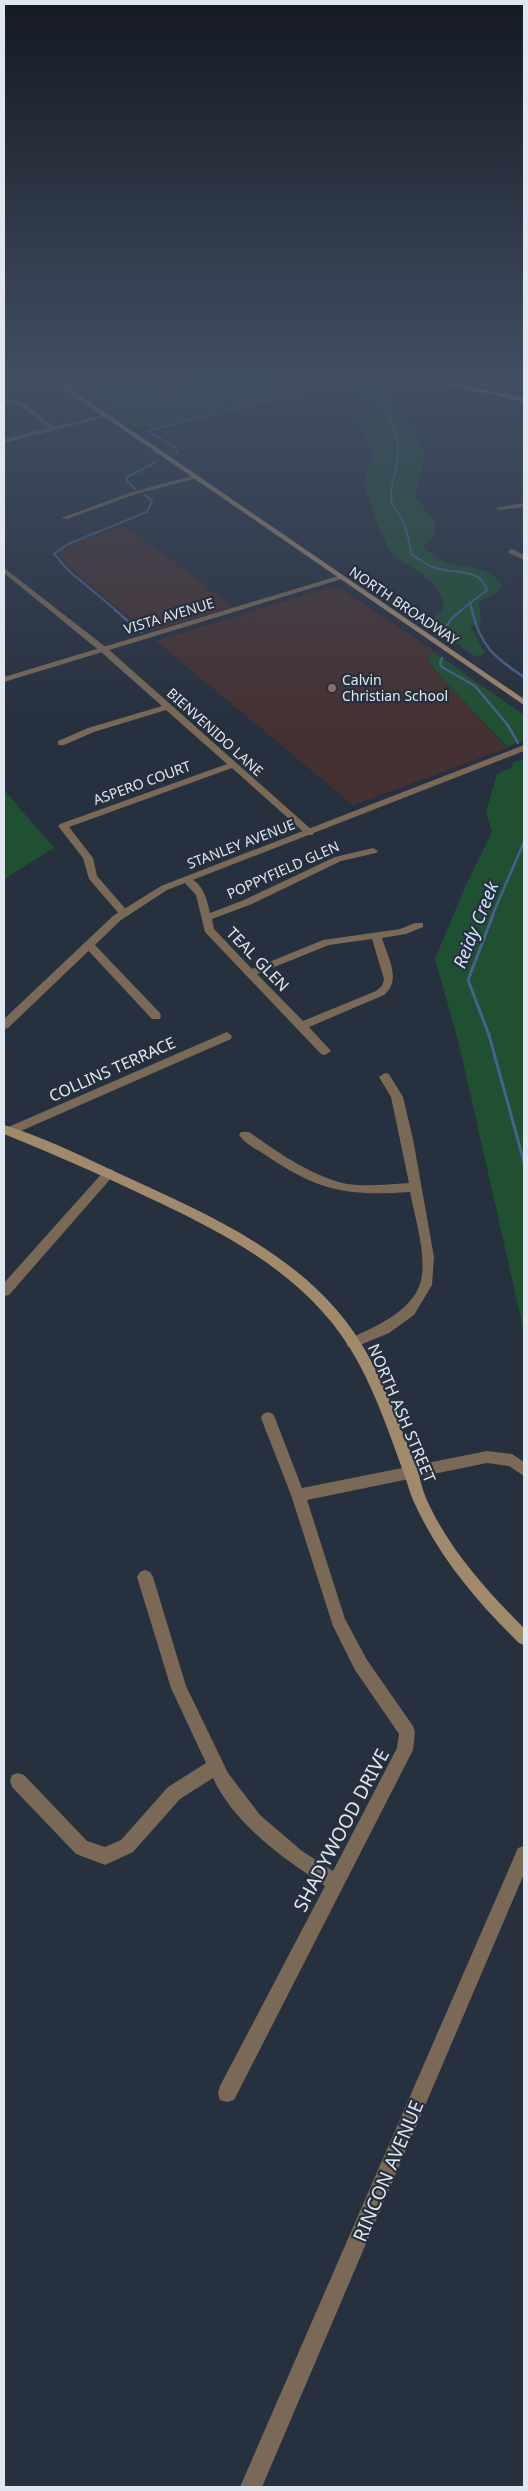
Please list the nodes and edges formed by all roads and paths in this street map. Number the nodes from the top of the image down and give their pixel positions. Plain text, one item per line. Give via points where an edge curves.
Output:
1 (138, 492) edge
2 (217, 492) edge
3 (524, 505) edge
4 (499, 508) dead end
5 (65, 518) dead end
6 (512, 551) dead end
7 (524, 558) edge
8 (4, 570) edge
9 (341, 578) junction
10 (104, 650) junction
11 (4, 680) edge
12 (524, 703) edge
13 (166, 707) junction
14 (61, 744) dead end
15 (524, 748) edge
16 (232, 765) junction
17 (310, 833) junction
18 (373, 852) dead end
19 (187, 880) junction
20 (124, 914) junction
21 (206, 918) junction
22 (419, 925) dead end
23 (376, 936) junction
24 (88, 944) junction
25 (250, 973) junction
26 (156, 1016) dead end
27 (4, 1025) edge
28 (302, 1026) junction
29 (227, 1036) dead end
30 (325, 1051) dead end
31 (385, 1077) dead end
32 (7, 1130) edge
33 (245, 1135) dead end
34 (109, 1173) junction
35 (416, 1187) junction
36 (4, 1290) edge
37 (353, 1343) junction
38 (268, 1418) dead end
39 (524, 1470) edge
40 (411, 1473) junction
41 (298, 1496) junction
42 (145, 1578) dead end
43 (524, 1638) edge
44 (216, 1766) junction
45 (18, 1781) dead end
46 (524, 1854) edge
47 (335, 1882) junction
48 (227, 2093) dead end
49 (251, 2487) edge

1 - 5 street
2 - 9 main road, NORTH BROADWAY
3 - 4 street
6 - 7 street
8 - 10 street, BIENVENIDO LANE
9 - 10 street, VISTA AVENUE
9 - 12 main road, NORTH BROADWAY
10 - 11 street, VISTA AVENUE
10 - 13 street, BIENVENIDO LANE
13 - 14 street via 91,730
13 - 16 street, BIENVENIDO LANE
15 - 17 street, STANLEY AVENUE
16 - 17 street, BIENVENIDO LANE
16 - 20 street, ASPERO COURT via 63,826 88,858 92,877
17 - 19 street, STANLEY AVENUE
18 - 21 street, POPPYFIELD GLEN via 338,859 248,902
19 - 20 street, STANLEY AVENUE via 164,888
19 - 21 street, TEAL GLEN via 201,894
20 - 24 street, STANLEY AVENUE
21 - 25 street, TEAL GLEN via 209,930
22 - 23 street via 402,932
23 - 25 street via 327,942
23 - 28 street via 389,979 387,986 380,993
24 - 26 street
24 - 27 street, STANLEY AVENUE
25 - 28 street, TEAL GLEN
28 - 30 street, TEAL GLEN
29 - 32 street, COLLINS TERRACE
31 - 35 street via 397,1097
32 - 34 main road, NORTH ASH STREET
33 - 35 street via 318,1180 365,1190
34 - 36 street
34 - 37 main road, NORTH ASH STREET via 222,1227 268,1256 302,1282 326,1306
35 - 37 street via 428,1257 426,1285 409,1311 384,1329
37 - 40 main road, NORTH ASH STREET via 363,1359
38 - 41 street, SHADYWOOD DRIVE
39 - 40 street via 512,1460 487,1457
40 - 41 street
40 - 43 main road, NORTH ASH STREET via 419,1498 452,1558
41 - 47 street, SHADYWOOD DRIVE via 338,1621 361,1665 407,1732 405,1750
42 - 44 street via 179,1688
44 - 45 street via 174,1793 127,1846 105,1856 82,1848
44 - 47 street via 254,1821 296,1858
46 - 49 street, RINCON AVENUE
47 - 48 street, SHADYWOOD DRIVE

